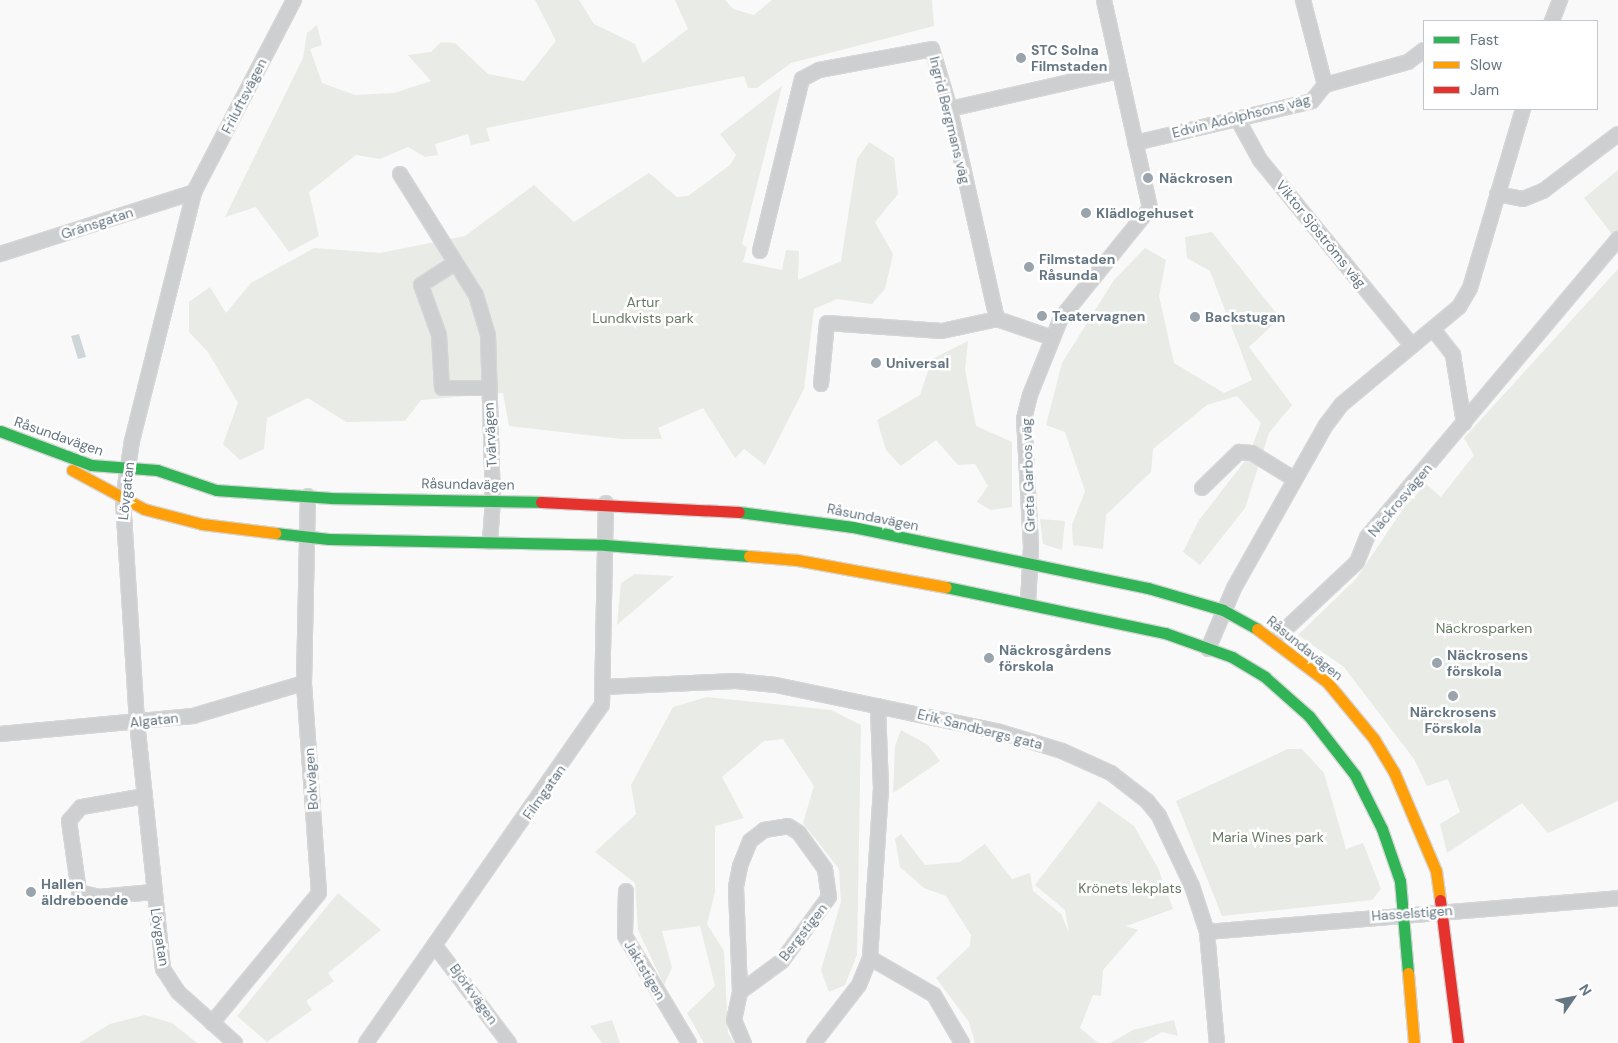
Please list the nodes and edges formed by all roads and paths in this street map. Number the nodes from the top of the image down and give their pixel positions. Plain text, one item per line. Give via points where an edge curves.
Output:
1 (294, 0) edge
2 (1104, 0) edge
3 (1303, 0) edge
4 (1560, 0) edge
5 (1552, 20) edge
6 (1423, 51) edge
7 (1119, 71) junction
8 (1325, 85) junction
9 (950, 109) junction
10 (1523, 110) edge
11 (1236, 118) junction
12 (1618, 134) edge
13 (1135, 143) junction
14 (400, 174) dead end
15 (194, 192) junction
16 (1497, 194) junction
17 (1618, 238) edge
18 (760, 251) dead end
19 (0, 254) edge
20 (455, 263) junction
21 (997, 320) junction
22 (1433, 329) junction
23 (1050, 337) junction
24 (1412, 346) junction
25 (821, 384) dead end
26 (488, 388) junction
27 (1464, 423) junction
28 (0, 431) edge
29 (0, 443) edge
30 (127, 468) junction
31 (1294, 479) junction
32 (1202, 488) dead end
33 (308, 496) junction
34 (123, 499) junction
35 (493, 499) junction
36 (606, 503) junction
37 (304, 537) junction
38 (490, 542) junction
39 (604, 545) junction
40 (1030, 565) junction
41 (1028, 603) junction
42 (1223, 610) junction
43 (1275, 639) junction
44 (1208, 649) junction
45 (304, 683) junction
46 (603, 687) junction
47 (878, 706) junction
48 (137, 722) junction
49 (0, 734) edge
50 (145, 796) junction
51 (626, 891) dead end
52 (153, 892) junction
53 (1618, 898) edge
54 (1443, 911) junction
55 (1402, 913) junction
56 (1207, 932) junction
57 (436, 947) junction
58 (870, 958) junction
59 (740, 992) junction
60 (212, 1023) junction
61 (235, 1043) edge
62 (366, 1043) edge
63 (509, 1043) edge
64 (689, 1043) edge
65 (744, 1043) edge
66 (814, 1043) edge
67 (962, 1043) edge
68 (1217, 1043) edge
69 (1414, 1043) edge
70 (1458, 1043) edge

1 - 15 street, Friluftsvägen
2 - 7 street, Greta Garbos väg
3 - 8 street
4 - 5 street
6 - 8 street, Edvin Adolphsons väg via 1408,62
7 - 9 street
7 - 13 street, Greta Garbos väg
8 - 11 street, Edvin Adolphsons väg via 1312,101
9 - 18 street, Ingrid Bergmans väg via 932,49 819,70 802,79
9 - 21 street, Ingrid Bergmans väg
10 - 16 street
11 - 13 street, Edvin Adolphsons väg
11 - 24 street, Viktor Sjöströms väg via 1260,160
12 - 16 street via 1543,191 1523,199
13 - 23 street, Greta Garbos väg via 1150,208
14 - 20 street, Tvärvägen
15 - 19 street, Gränsgatan
15 - 30 street, Lövgatan
16 - 22 street via 1470,288 1458,307
17 - 27 street, Näckrosvägen
20 - 26 street, Tvärvägen via 476,294 488,335
20 - 26 street, Tvärvägen via 421,284 439,335 442,388
21 - 23 street
21 - 25 street via 942,331 827,323
22 - 24 street
22 - 27 street via 1453,355
23 - 40 street, Greta Garbos väg via 1024,419
24 - 31 street via 1342,404
26 - 35 street, Tvärvägen
27 - 43 street, Näckrosvägen via 1410,492 1367,537 1357,562
28 - 30 street, Råsundavägen via 91,465
29 - 34 street, Råsundavägen via 88,476
30 - 33 street, Råsundavägen via 157,470 216,490
30 - 34 street, Lövgatan
31 - 32 street via 1252,453 1239,452
31 - 42 street
33 - 35 street, Råsundavägen
33 - 37 street, Bokvägen
34 - 37 street, Råsundavägen via 164,516 202,524
34 - 48 street, Lövgatan
35 - 36 street, Råsundavägen
35 - 38 street, Tvärvägen
36 - 39 street, Filmgatan
36 - 40 street, Råsundavägen via 742,512 846,525
37 - 38 street, Råsundavägen
37 - 45 street, Bokvägen
38 - 39 street, Råsundavägen
39 - 41 street, Råsundavägen via 797,560
39 - 46 street, Filmgatan
40 - 41 street, Greta Garbos väg
40 - 42 street, Råsundavägen via 1148,588
41 - 44 street, Råsundavägen via 1165,633
42 - 43 street, Råsundavägen
42 - 44 street
43 - 54 street, Råsundavägen via 1327,682 1374,739 1427,842
44 - 55 street, Råsundavägen via 1232,657 1265,677 1309,716 1340,754 1382,829 1398,871
45 - 48 street, Algatan via 193,716
45 - 60 street, Bokvägen via 319,892
46 - 47 street, Erik Sandbergs gata via 736,681
46 - 57 street, Filmgatan via 602,705 588,730
47 - 56 street, Erik Sandbergs gata via 1040,743 1111,773 1148,801 1169,832
47 - 58 street via 881,789
48 - 49 street, Algatan
48 - 50 street, Lövgatan
50 - 52 street, Lövgatan
50 - 52 street, Lövgatan via 81,807 69,821 79,892 99,897
51 - 64 street, Jaktstigen via 624,936
52 - 60 street, Lövgatan via 163,969 178,992
53 - 54 street, Hasselstigen
54 - 55 street, Hasselstigen
54 - 70 street, Råsundavägen
55 - 56 street, Hasselstigen
55 - 69 street, Råsundavägen
56 - 68 street, Erik Sandbergs gata
57 - 62 street, Filmgatan
57 - 63 street, Björkvägen
58 - 66 street via 859,985
58 - 67 street via 934,995
59 - 59 street, Bergstigen via 782,961 829,897 824,869 800,833 788,826 764,830 750,841 740,866 736,887
59 - 65 street, Bergstigen via 734,1020
60 - 61 street, Lövgatan

